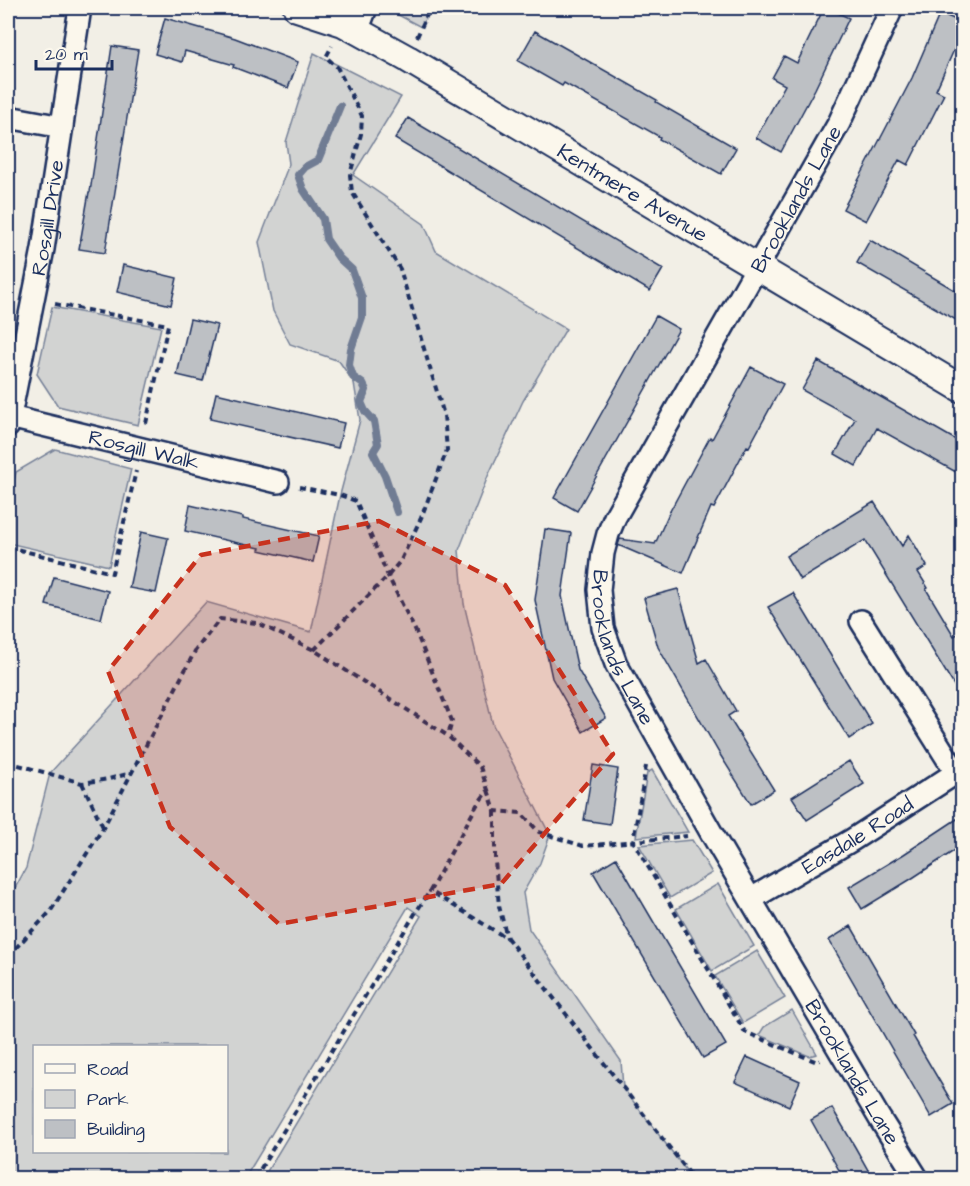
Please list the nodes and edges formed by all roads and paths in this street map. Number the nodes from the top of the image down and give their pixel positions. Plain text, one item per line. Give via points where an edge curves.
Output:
1 (80, 8) edge
2 (297, 8) edge
3 (366, 8) edge
4 (892, 8) edge
5 (350, 27) junction
6 (8, 117) edge
7 (62, 127) junction
8 (758, 267) junction
9 (963, 388) edge
10 (9, 422) edge
11 (278, 482) joint
12 (388, 576) junction
13 (861, 621) dead end
14 (314, 650) junction
15 (448, 736) junction
16 (665, 751) junction
17 (8, 762) edge
18 (960, 772) edge
19 (131, 773) junction
20 (82, 783) junction
21 (488, 790) junction
22 (495, 811) junction
23 (103, 828) junction
24 (712, 834) junction
25 (633, 841) junction
26 (430, 891) junction
27 (751, 899) junction
28 (508, 939) junction
29 (8, 956) edge
30 (838, 1048) junction
31 (255, 1179) edge
32 (693, 1179) edge
33 (917, 1179) edge

1 - 7 street, Rosgill Drive
2 - 5 street, Kentmere Avenue
3 - 5 street
4 - 8 street, Brooklands Lane via 838,123
5 - 8 street, Kentmere Avenue
5 - 12 path via 326,57 337,67 362,116 350,174 352,192 400,269 444,415 447,450 421,518 401,560
6 - 7 street
7 - 10 street, Rosgill Drive
8 - 9 street, Kentmere Avenue
8 - 16 street, Brooklands Lane via 615,517 603,552 603,628 616,664
10 - 11 street, Rosgill Walk
11 - 12 path via 357,501
12 - 14 path
12 - 15 path via 453,722
13 - 18 street
14 - 15 path
14 - 19 path via 257,623 220,620 195,651
15 - 21 path via 480,767
16 - 24 street, Brooklands Lane
16 - 25 path via 646,763
17 - 20 path
18 - 27 street, Easdale Road
19 - 20 path
19 - 23 path
20 - 23 path
21 - 22 path
21 - 26 path
22 - 25 path via 521,813 539,832 583,846
22 - 28 path via 499,906
23 - 29 path via 50,912
24 - 25 path
24 - 27 street, Brooklands Lane
25 - 30 path via 746,1032 817,1062
26 - 28 path
26 - 31 path
27 - 30 street, Brooklands Lane
28 - 32 path
30 - 33 street, Brooklands Lane

